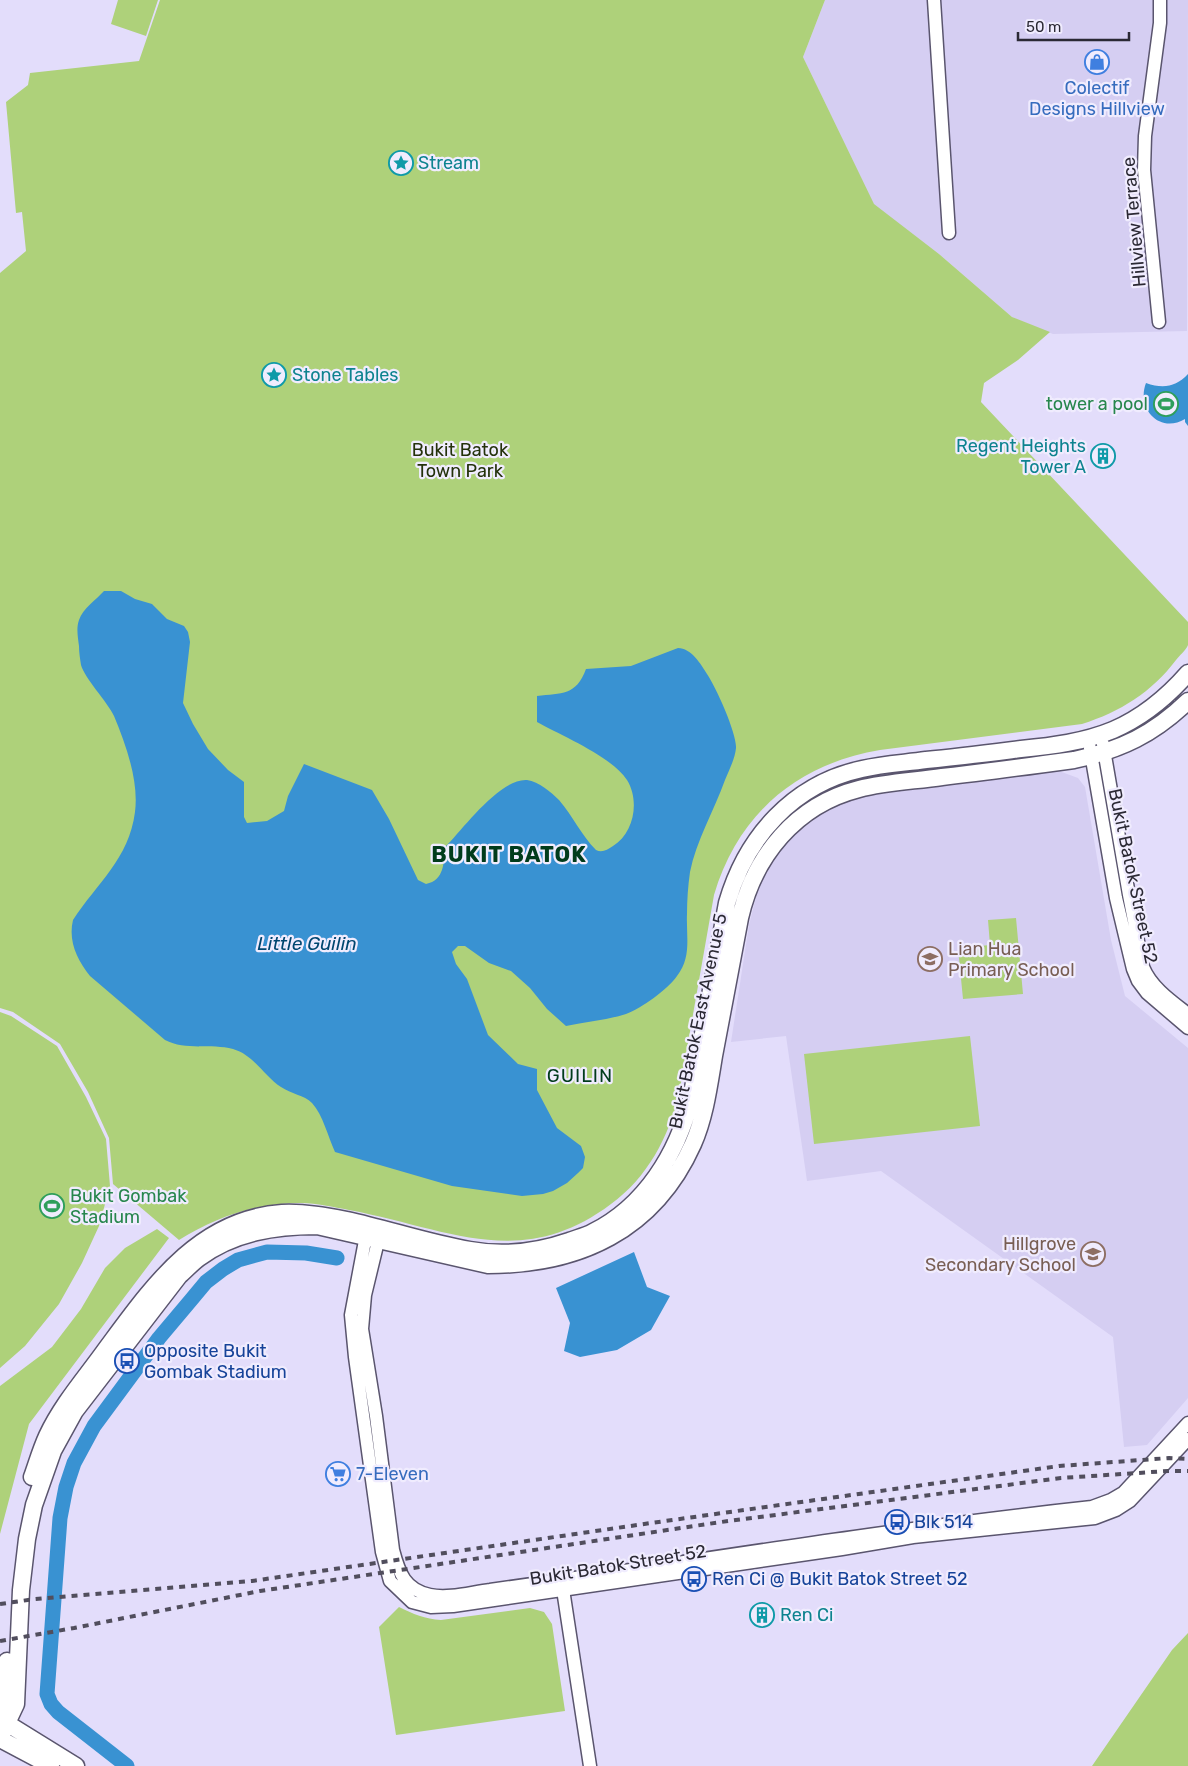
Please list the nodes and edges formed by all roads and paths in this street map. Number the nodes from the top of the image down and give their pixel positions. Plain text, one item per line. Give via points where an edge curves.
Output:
1 (934, 0) edge
2 (1160, 0) edge
3 (949, 233) dead end
4 (1159, 322) dead end
5 (1188, 673) edge
6 (1188, 701) edge
7 (1095, 736) junction
8 (1098, 755) junction
9 (1188, 1014) edge
10 (1188, 1028) edge
11 (373, 1232) junction
12 (1188, 1423) edge
13 (1188, 1439) edge
14 (563, 1585) junction
15 (0, 1706) edge
16 (2, 1730) edge
17 (51, 1766) edge
18 (76, 1766) edge
19 (590, 1766) edge

1 - 3 street
2 - 4 street, Hillview Terrace via 1144,170
5 - 7 street, Bukit Batok East Avenue 5 via 1142,714
6 - 8 street, Bukit Batok East Avenue 5 via 1152,731
7 - 8 street, Bukit Batok Street 52
7 - 11 street, Bukit Batok East Avenue 5 via 1042,747 862,769 818,785 770,822 743,860 727,903 683,1129 650,1185 631,1206 606,1224 592,1233 553,1246 496,1253
8 - 9 street, Bukit Batok Street 52 via 1143,967 1155,986
8 - 10 street, Bukit Batok Street 52 via 1116,898 1133,969 1147,994
8 - 11 street, Bukit Batok East Avenue 5 via 859,789 810,810 780,836 757,868 743,906 706,1102 693,1144 667,1188 644,1213 617,1234 585,1250 540,1261 488,1265
11 - 14 street, Bukit Batok Street 52 via 362,1329 393,1550 404,1581 417,1592 433,1596
11 - 15 street, Bukit Batok East Avenue 5 via 314,1214 282,1213 258,1217 210,1236 174,1264 153,1287 64,1407 40,1452 16,1547 6,1681
11 - 16 street, Bukit Batok East Avenue 5 via 289,1226 241,1235 200,1257 179,1276 75,1411 53,1451 27,1539 21,1590 16,1704
12 - 14 street, Bukit Batok Street 52 via 1122,1493 1092,1507 912,1528
13 - 14 street, Bukit Batok Street 52 via 1130,1501 1095,1518 914,1538
14 - 19 street
16 - 17 street
16 - 18 street

